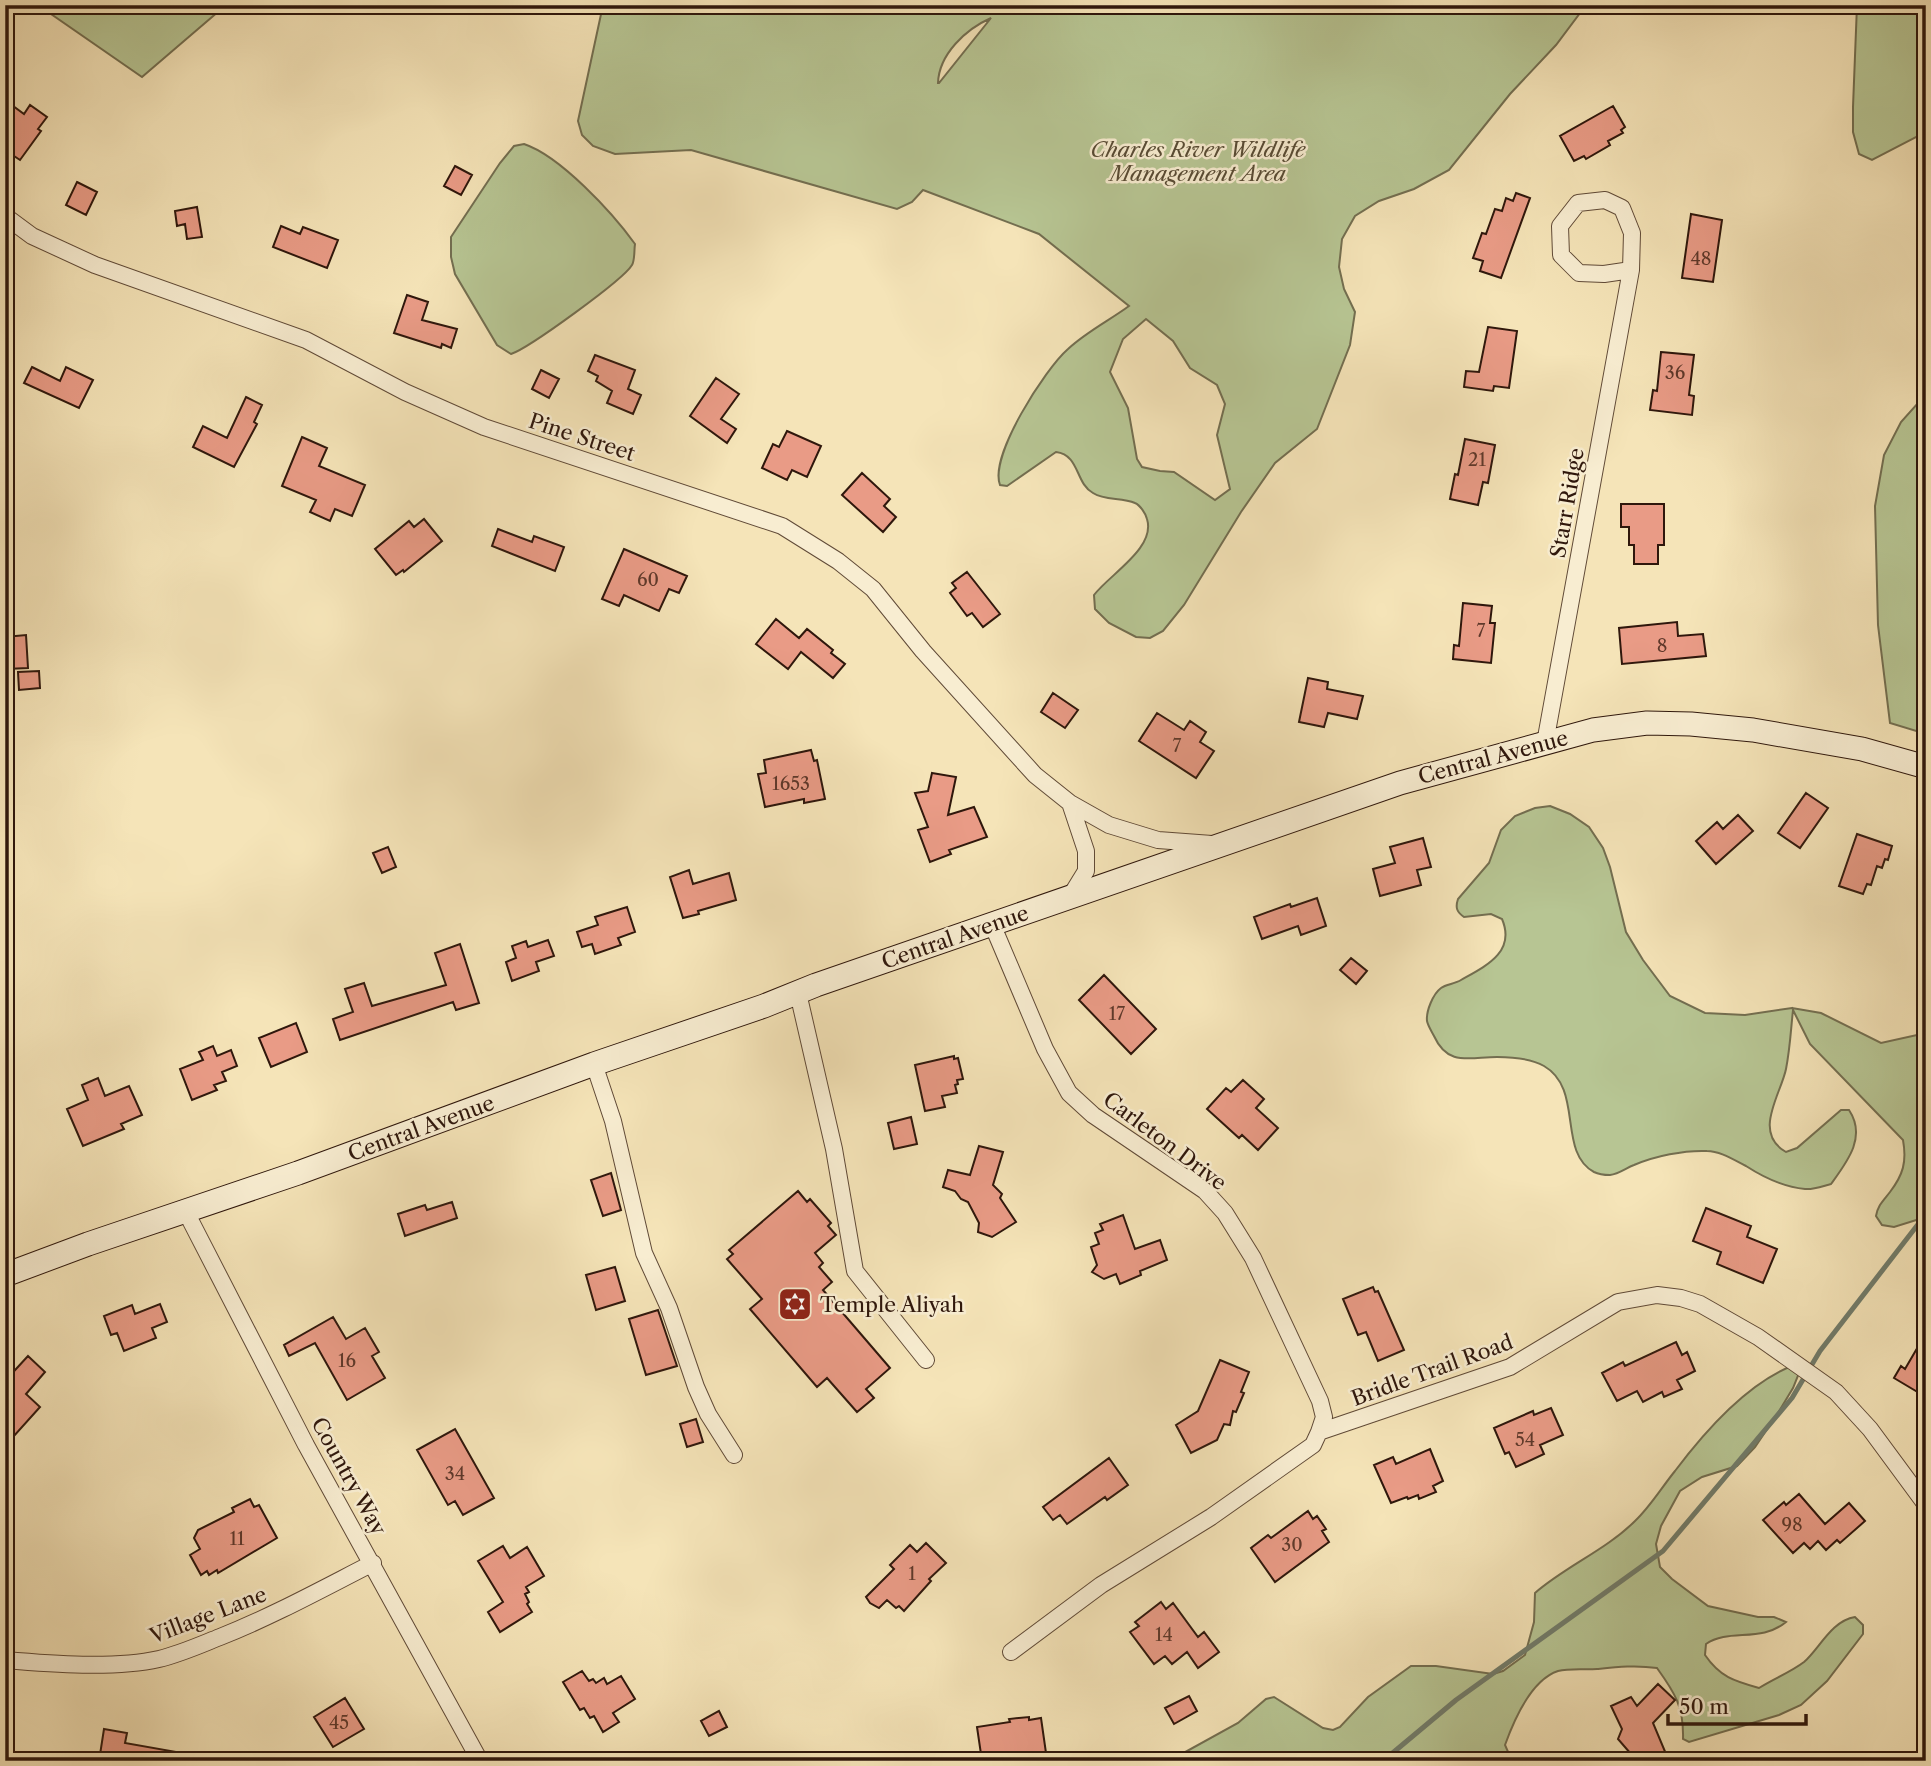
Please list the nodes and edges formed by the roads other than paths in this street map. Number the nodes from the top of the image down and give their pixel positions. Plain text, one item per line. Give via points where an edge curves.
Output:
1 (5, 216) edge
2 (1630, 270) junction
3 (1545, 743) junction
4 (1926, 767) edge
5 (1070, 803) junction
6 (1218, 844) junction
7 (1070, 897) junction
8 (992, 924) junction
9 (797, 993) junction
10 (594, 1064) junction
11 (185, 1210) junction
12 (5, 1275) edge
13 (926, 1360) dead end
14 (1319, 1432) junction
15 (734, 1455) dead end
16 (1926, 1506) edge
17 (373, 1563) junction
18 (1011, 1652) dead end
19 (5, 1660) edge
20 (480, 1761) edge

1 - 5 street, Pine Street via 32,236 95,265 306,340 484,427 782,526 873,589 1035,775
2 - 2 street, Starr Ridge via 1632,233 1622,208 1605,200 1578,203 1560,226 1562,256 1579,273
2 - 3 street, Starr Ridge
3 - 4 main road, Central Avenue via 1592,730 1647,723 1690,724 1862,749
3 - 6 main road, Central Avenue via 1400,783
5 - 6 street, Pine Street via 1110,825 1158,840
5 - 7 street, Pine Street via 1083,836 1086,871
6 - 7 main road, Central Avenue
7 - 8 main road, Central Avenue
8 - 9 main road, Central Avenue
8 - 14 street, Carleton Drive via 1045,1049 1069,1093 1093,1115 1205,1191 1225,1213 1253,1258 1320,1401 1324,1417
9 - 10 main road, Central Avenue
9 - 13 street via 834,1149 855,1271
10 - 11 main road, Central Avenue
10 - 15 street via 613,1121 644,1253 708,1415
11 - 12 main road, Central Avenue
11 - 17 street, Country Way via 306,1445
14 - 16 street, Bridle Trail Road via 1510,1367 1618,1302 1657,1295 1691,1301 1758,1337 1829,1386 1858,1414
14 - 18 street, Bridle Trail Road via 1314,1445 1101,1585
17 - 19 street, Village Lane via 263,1620 159,1659 106,1664
17 - 20 street, Country Way

